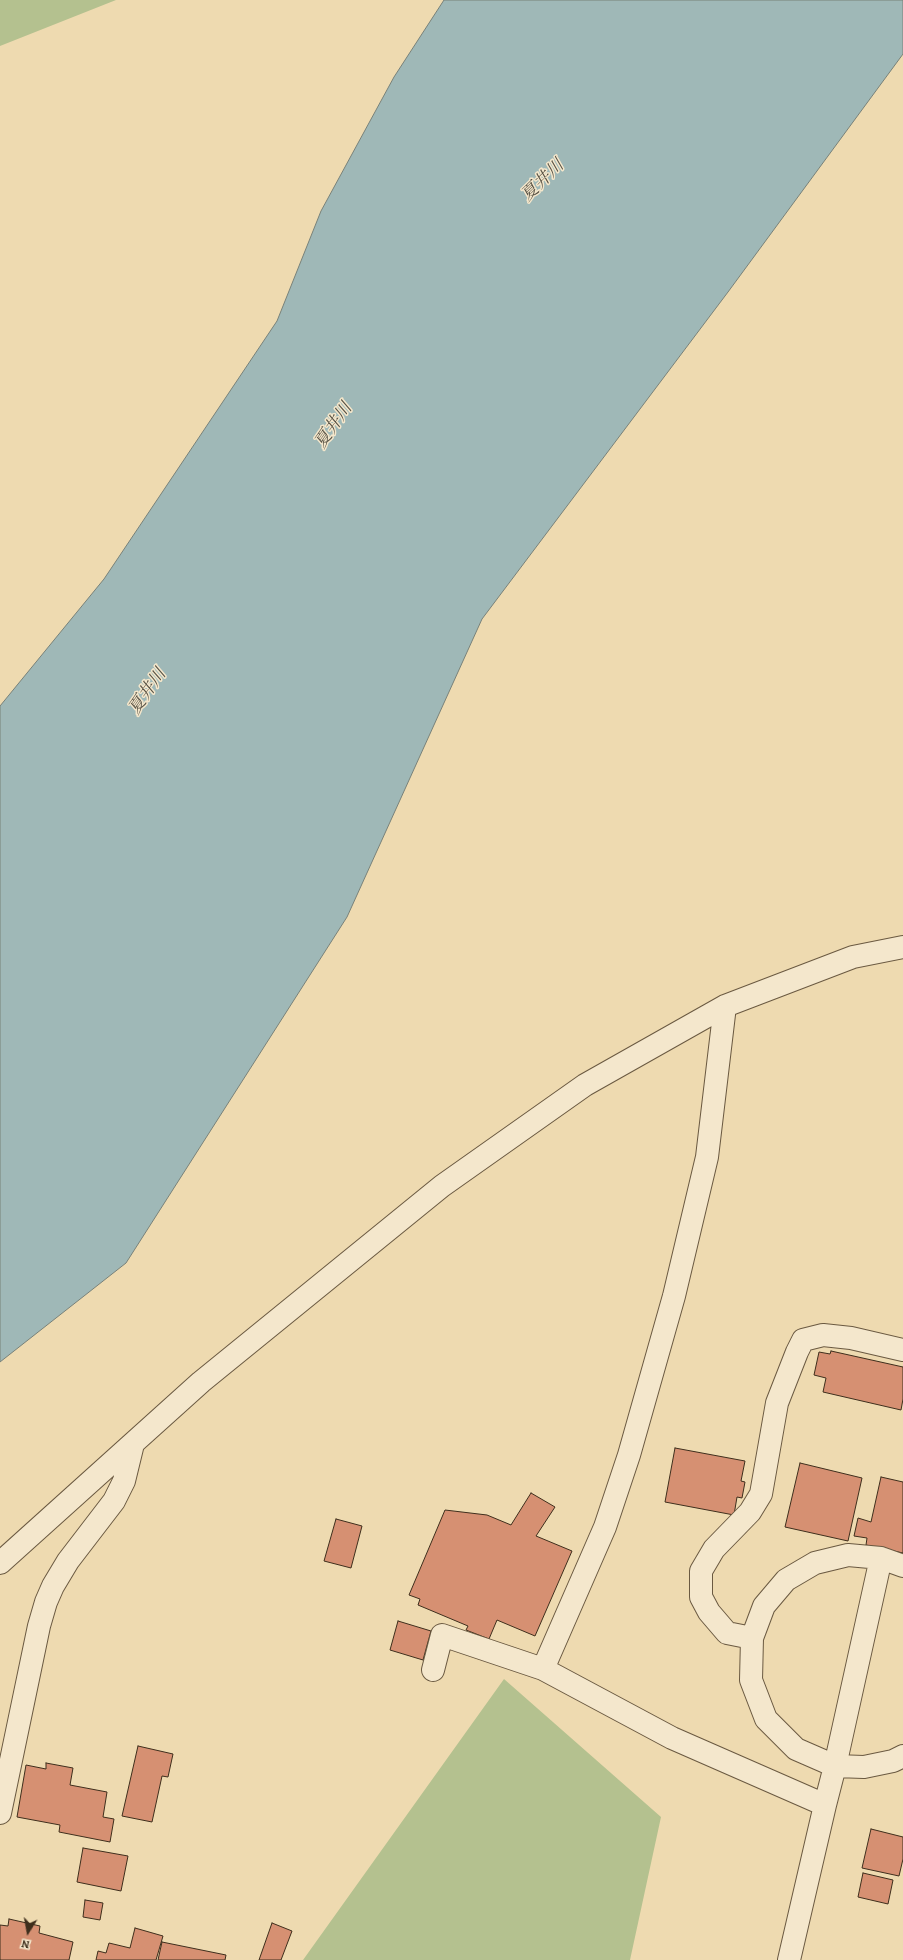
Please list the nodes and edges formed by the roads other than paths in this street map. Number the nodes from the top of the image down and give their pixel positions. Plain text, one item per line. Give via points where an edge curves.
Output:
1 (903, 947) edge
2 (725, 1006) junction
3 (903, 1350) edge
4 (133, 1444) junction
5 (882, 1558) junction
6 (0, 1563) edge
7 (903, 1566) edge
8 (752, 1638) junction
9 (543, 1669) junction
10 (433, 1670) dead end
11 (903, 1756) edge
12 (835, 1766) junction
13 (825, 1805) junction
14 (0, 1813) edge
15 (789, 1960) edge

1 - 2 street via 853,957
2 - 4 street via 585,1085 442,1186 200,1382
2 - 9 street via 707,1157 674,1296 629,1455 605,1527
3 - 8 street via 851,1338 823,1335 803,1340 778,1403 761,1494 750,1512 714,1549 701,1571 701,1597 709,1612 727,1633
4 - 6 street
4 - 14 street via 124,1481 114,1501 68,1561 46,1602
5 - 7 street
5 - 8 street via 848,1555 815,1563 786,1580 764,1606
5 - 12 street
8 - 12 street via 751,1680 766,1719 796,1749
9 - 10 street via 442,1634
9 - 13 street via 672,1738
11 - 12 street via 893,1761 864,1767
12 - 13 street
13 - 15 street

